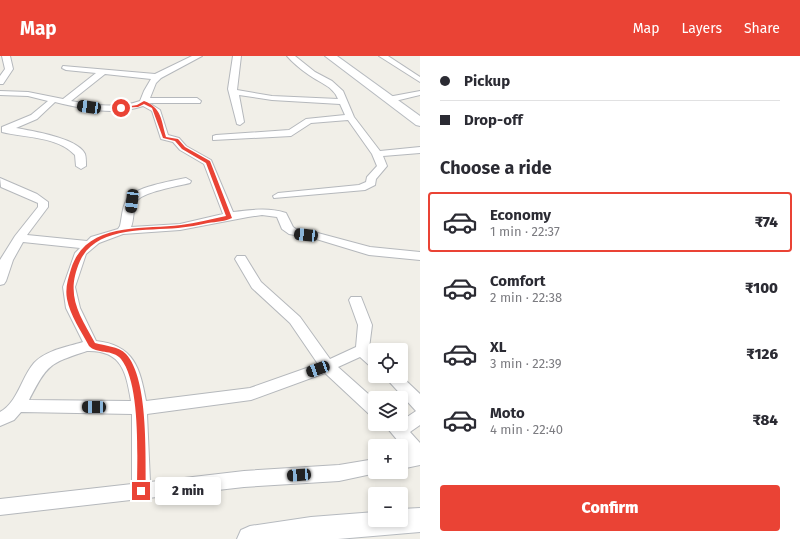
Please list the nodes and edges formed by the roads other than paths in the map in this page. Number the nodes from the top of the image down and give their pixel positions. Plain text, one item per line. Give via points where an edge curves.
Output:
1 (6, 56) edge
2 (198, 56) edge
3 (237, 56) edge
4 (291, 56) edge
5 (330, 56) edge
6 (383, 56) edge
7 (66, 68) dead end
8 (103, 72) junction
9 (157, 77) junction
10 (420, 80) edge
11 (0, 82) edge
12 (234, 92) junction
13 (0, 93) edge
14 (420, 93) edge
15 (391, 99) junction
16 (52, 101) junction
17 (144, 101) junction
18 (197, 101) dead end
19 (64, 102) junction
20 (345, 102) junction
21 (350, 117) junction
22 (240, 122) dead end
23 (420, 122) edge
24 (3, 131) edge
25 (216, 138) dead end
26 (420, 150) edge
27 (377, 154) junction
28 (81, 166) dead end
29 (0, 181) edge
30 (186, 181) dead end
31 (278, 196) dead end
32 (229, 218) junction
33 (122, 230) junction
34 (19, 238) junction
35 (88, 245) junction
36 (420, 256) edge
37 (241, 259) dead end
38 (0, 281) edge
39 (356, 300) dead end
40 (92, 346) junction
41 (362, 350) junction
42 (368, 356) edge
43 (327, 366) junction
44 (399, 383) edge
45 (368, 403) edge
46 (17, 406) junction
47 (420, 406) edge
48 (140, 408) junction
49 (420, 416) edge
50 (0, 418) edge
51 (408, 422) edge
52 (399, 431) edge
53 (420, 454) edge
54 (420, 458) edge
55 (408, 461) edge
56 (368, 468) edge
57 (141, 491) junction
58 (0, 508) edge
59 (420, 520) edge
60 (313, 534) edge
61 (250, 539) edge

1 - 11 street via 9,69
2 - 9 street via 161,72
3 - 12 street via 232,90
4 - 20 street via 312,74 336,89
5 - 15 street
6 - 10 street
7 - 8 street
8 - 9 street
8 - 19 street
9 - 17 street via 146,92
12 - 20 street via 272,98
12 - 22 street
13 - 16 street via 29,94
14 - 15 street
15 - 23 street
16 - 19 street
16 - 24 street via 34,117
17 - 18 street
17 - 19 street via 138,106 121,108 89,107
17 - 32 street via 156,110 164,138 176,140 183,148 208,162
20 - 21 street
21 - 25 street via 309,121 291,133
21 - 27 street
24 - 28 street via 52,140 73,147 80,154
26 - 27 street
27 - 31 street via 382,166 368,186
29 - 34 street via 13,190 39,198 43,202 43,207
30 - 33 street via 136,196
32 - 33 street via 180,226
32 - 36 street via 273,212 282,215 288,229 293,232 314,235 369,251
33 - 35 street
34 - 35 street
34 - 38 street via 7,258
35 - 40 street via 76,263 69,287 73,308
37 - 43 street via 256,285 295,320
39 - 41 street via 366,324
40 - 46 street via 46,361
40 - 48 street via 115,350 123,356 130,367
41 - 42 street
41 - 43 street
43 - 45 street
43 - 48 street via 251,394
44 - 47 street
46 - 48 street
46 - 50 street via 10,414
48 - 57 street
49 - 51 street
52 - 53 street
54 - 55 street
56 - 57 street
57 - 58 street
59 - 60 street
60 - 61 street

